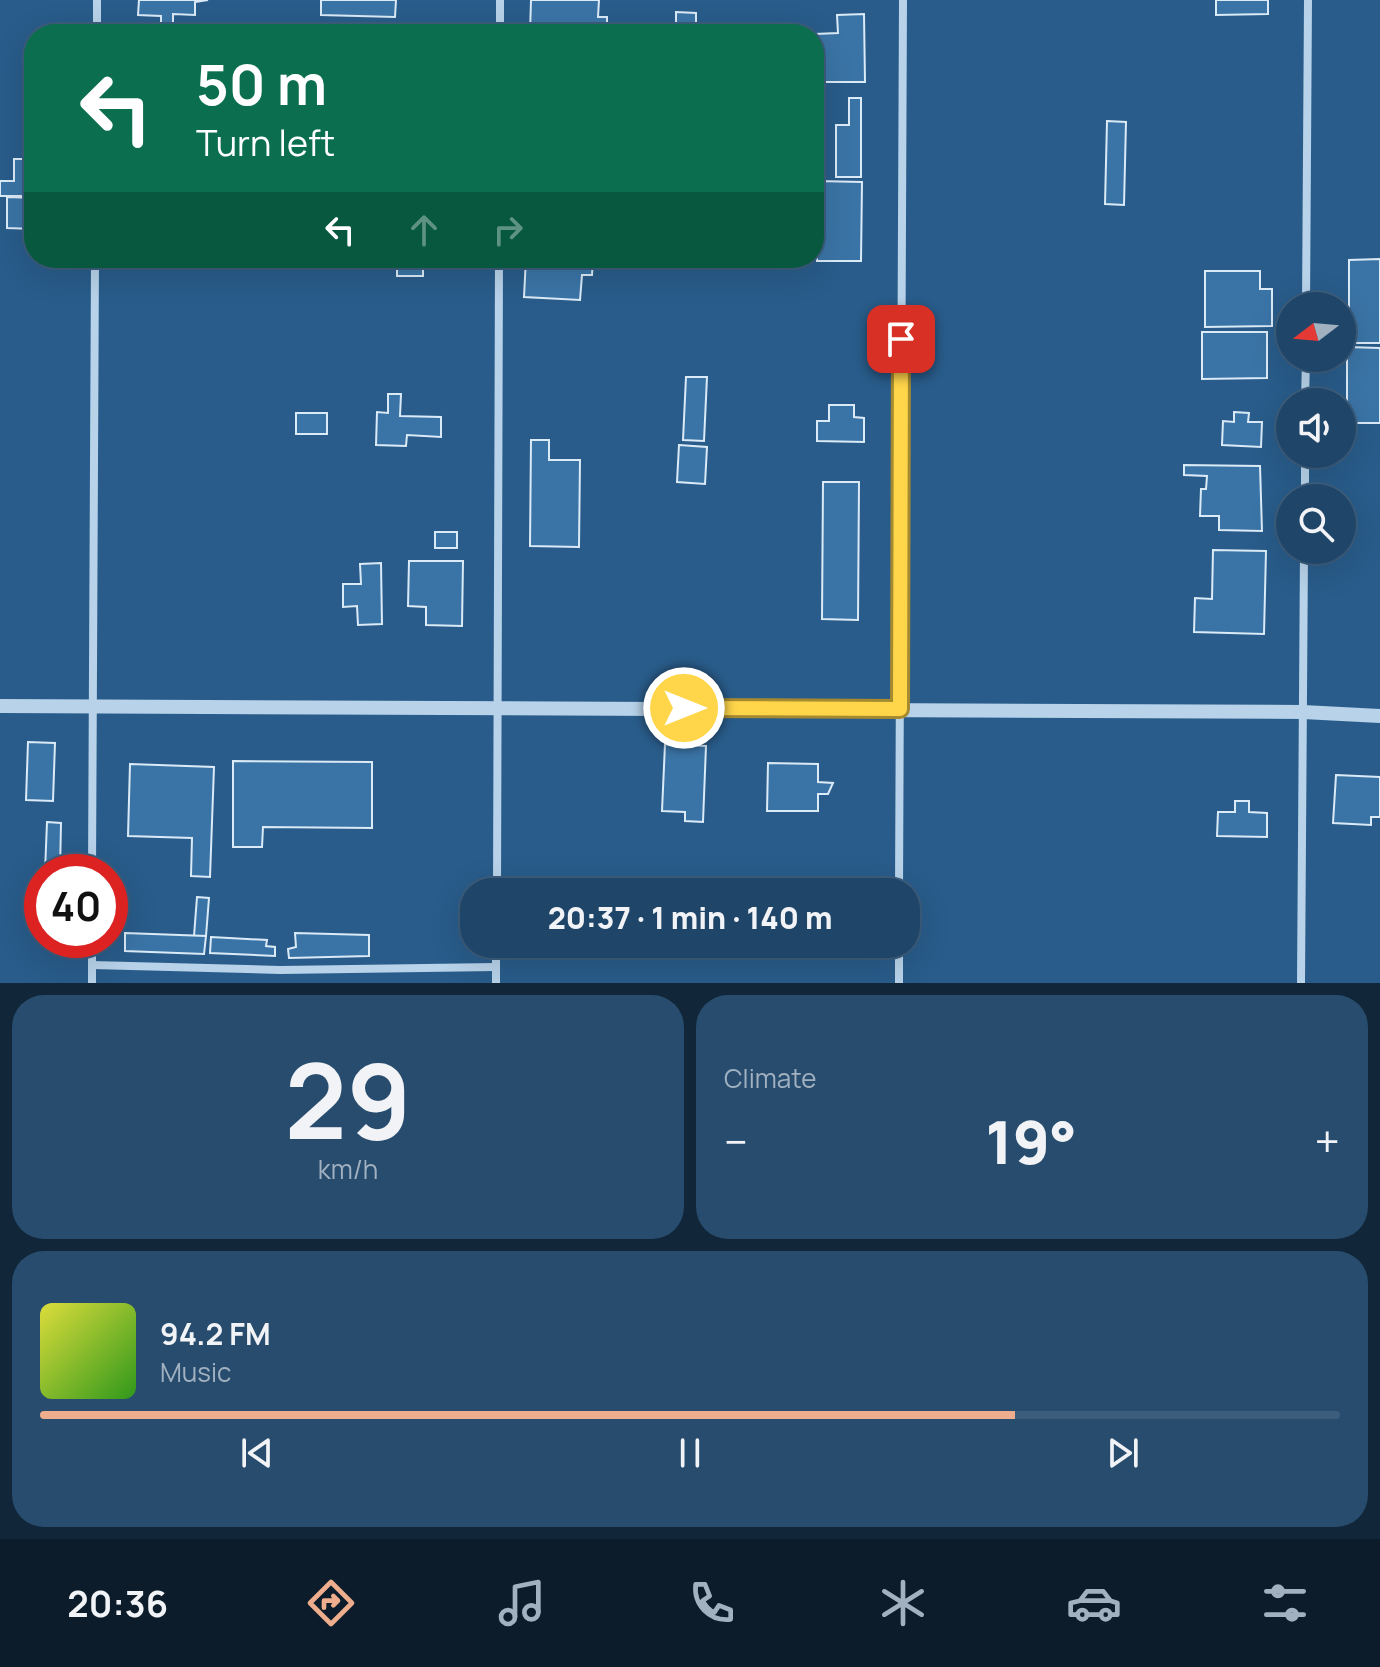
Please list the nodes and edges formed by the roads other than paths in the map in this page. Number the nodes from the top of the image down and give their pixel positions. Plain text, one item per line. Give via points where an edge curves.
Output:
1 (97, 0) edge
2 (500, 0) edge
3 (903, 0) edge
4 (1308, 0) edge
5 (97, 24) edge
6 (500, 24) edge
7 (95, 268) edge
8 (499, 268) edge
9 (1306, 292) edge
10 (1304, 564) edge
11 (0, 706) edge
12 (92, 707) junction
13 (498, 707) junction
14 (900, 709) junction
15 (1303, 712) junction
16 (1380, 716) edge
17 (92, 854) edge
18 (497, 878) edge
19 (899, 878) edge
20 (92, 958) edge
21 (496, 958) edge
22 (899, 958) edge
23 (92, 965) junction
24 (496, 967) junction
25 (92, 983) edge
26 (496, 983) edge
27 (899, 983) edge
28 (1301, 983) edge

1 - 5 street
2 - 6 street
3 - 14 street
4 - 9 street
7 - 12 street
8 - 13 street
10 - 15 street
11 - 12 street
12 - 13 street
12 - 17 street
13 - 14 street
13 - 18 street
14 - 15 street
14 - 19 street
15 - 16 street
15 - 28 street
20 - 23 street
21 - 24 street
22 - 27 street
23 - 24 street via 280,970
23 - 25 street
24 - 26 street

